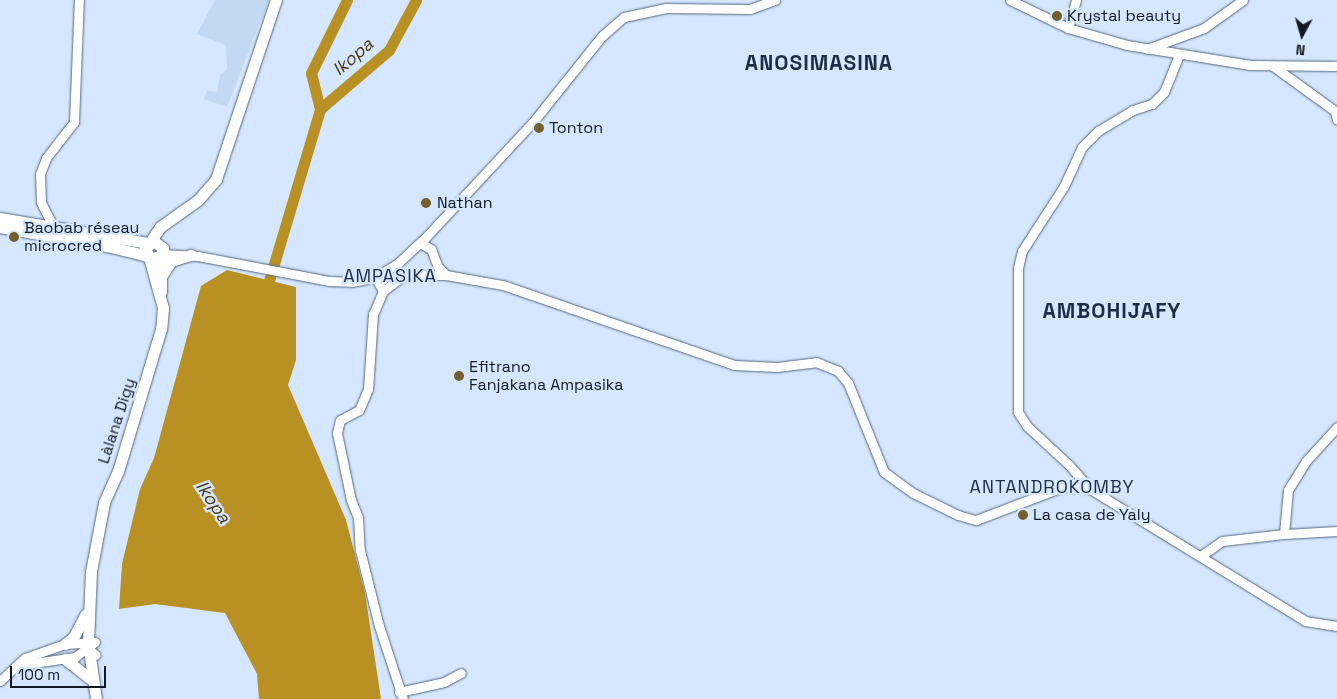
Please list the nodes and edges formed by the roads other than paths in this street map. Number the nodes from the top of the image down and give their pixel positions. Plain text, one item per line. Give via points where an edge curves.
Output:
1 (79, 0) edge
2 (276, 0) edge
3 (775, 0) edge
4 (1010, 0) edge
5 (1076, 0) edge
6 (1244, 0) edge
7 (1068, 28) junction
8 (1147, 50) junction
9 (1179, 55) junction
10 (1273, 66) junction
11 (1337, 66) edge
12 (1337, 120) edge
13 (0, 218) edge
14 (173, 218) junction
15 (0, 227) edge
16 (54, 228) junction
17 (149, 242) junction
18 (420, 243) junction
19 (124, 250) junction
20 (159, 252) junction
21 (195, 256) junction
22 (446, 275) junction
23 (157, 276) junction
24 (375, 277) junction
25 (383, 291) junction
26 (1337, 426) edge
27 (1090, 489) junction
28 (1337, 531) edge
29 (1284, 534) junction
30 (94, 550) junction
31 (1202, 555) junction
32 (88, 610) junction
33 (1337, 626) edge
34 (65, 644) junction
35 (93, 649) junction
36 (64, 660) junction
37 (18, 665) junction
38 (460, 673) dead end
39 (0, 681) edge
40 (93, 681) junction
41 (401, 696) edge
42 (96, 699) edge
43 (102, 699) edge

1 - 16 street via 74,122 46,158 40,174 41,202
2 - 14 main road via 216,178 198,200
3 - 18 street via 750,9 666,8 624,17 602,36 533,122
4 - 7 street
5 - 7 street
6 - 8 street via 1204,28
7 - 8 street
8 - 9 street
9 - 10 street
9 - 27 street via 1164,92 1152,104 1134,110 1098,132 1082,147 1064,186 1022,251 1018,268 1018,412 1027,426
10 - 11 street
10 - 12 street via 1335,111
13 - 16 main road
14 - 17 main road via 160,227
14 - 20 main road
15 - 19 main road
16 - 17 main road
17 - 20 main road via 145,252
18 - 22 street via 431,249 438,267
18 - 24 street
19 - 20 main road
19 - 23 main road via 141,260
20 - 21 street
20 - 23 main road, Làlana Digy
21 - 23 main road via 171,261
21 - 24 street via 317,279 352,282
22 - 25 street via 404,275
22 - 27 street via 503,285 734,364 777,367 816,362 838,371 854,397 884,472 913,493 958,515 976,520 1057,489 1070,486
23 - 30 main road, Làlana Digy via 163,314 156,356 118,472 104,503
24 - 25 street
25 - 41 street via 372,314 368,389 359,410 340,420 337,433 358,517 360,550
26 - 29 street via 1306,461 1288,490
27 - 31 street
28 - 29 street
29 - 31 street via 1222,541
30 - 32 main road, Làlana Digy
30 - 35 main road, Làlana Digy
31 - 33 street via 1305,621
32 - 34 main road via 78,631
32 - 35 main road, Làlana Digy
34 - 35 street via 82,643
34 - 37 street via 26,658
35 - 36 street
35 - 40 main road, Làlana Digy
35 - 43 main road, Làlana Digy
36 - 37 street
36 - 40 main road
37 - 39 street
38 - 41 street via 444,682
40 - 42 main road, Làlana Digy

